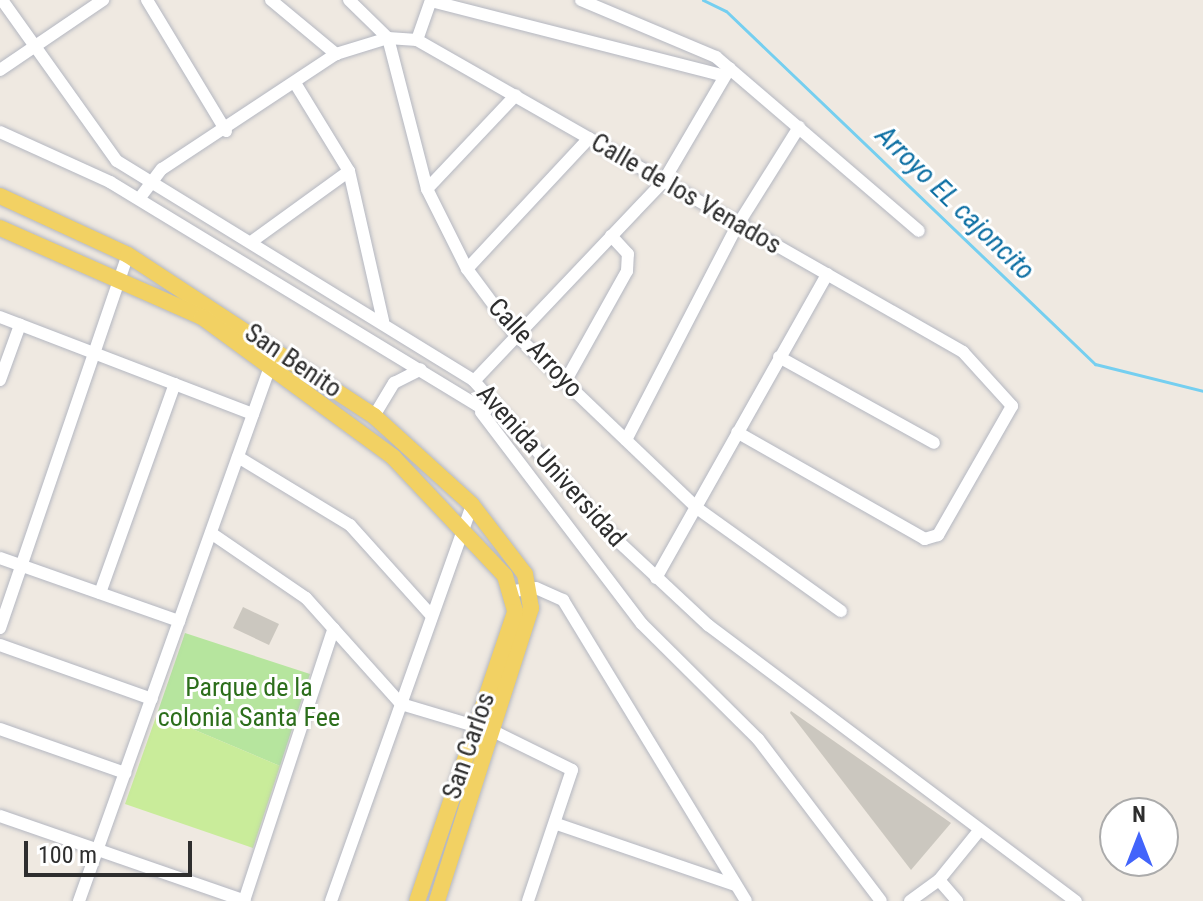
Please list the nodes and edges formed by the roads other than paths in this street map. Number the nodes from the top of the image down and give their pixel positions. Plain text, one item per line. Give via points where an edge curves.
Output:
1 (2, 0) edge
2 (103, 0) edge
3 (147, 0) edge
4 (271, 0) edge
5 (349, 0) edge
6 (431, 0) edge
7 (581, 0) edge
8 (388, 38) junction
9 (417, 40) junction
10 (33, 47) junction
11 (336, 54) junction
12 (0, 70) edge
13 (728, 72) junction
14 (295, 83) junction
15 (516, 95) junction
16 (799, 127) junction
17 (226, 131) junction
18 (0, 132) edge
19 (589, 138) junction
20 (349, 171) junction
21 (150, 182) junction
22 (663, 182) junction
23 (427, 189) junction
24 (0, 196) edge
25 (139, 199) junction
26 (737, 226) junction
27 (0, 228) edge
28 (919, 231) dead end
29 (611, 236) junction
30 (251, 242) junction
31 (128, 255) junction
32 (467, 269) junction
33 (827, 274) junction
34 (123, 277) junction
35 (0, 317) edge
36 (383, 321) junction
37 (20, 325) junction
38 (516, 335) junction
39 (96, 354) junction
40 (779, 357) junction
41 (273, 358) junction
42 (421, 369) junction
43 (0, 380) edge
44 (474, 381) junction
45 (565, 382) junction
46 (175, 384) junction
47 (501, 407) junction
48 (481, 412) junction
49 (253, 414) junction
50 (374, 416) junction
51 (737, 432) junction
52 (626, 440) junction
53 (934, 443) dead end
54 (238, 457) junction
55 (472, 505) junction
56 (697, 508) junction
57 (464, 525) junction
58 (211, 533) junction
59 (0, 558) edge
60 (22, 566) junction
61 (656, 578) junction
62 (532, 590) junction
63 (513, 591) junction
64 (100, 593) junction
65 (841, 611) dead end
66 (432, 616) junction
67 (179, 621) junction
68 (0, 628) edge
69 (334, 628) junction
70 (0, 645) edge
71 (152, 699) junction
72 (401, 704) junction
73 (475, 726) junction
74 (0, 729) edge
75 (493, 731) junction
76 (125, 773) junction
77 (0, 816) edge
78 (557, 824) junction
79 (978, 832) junction
80 (98, 850) junction
81 (939, 880) junction
82 (735, 885) junction
83 (79, 901) edge
84 (245, 901) edge
85 (331, 901) edge
86 (417, 901) edge
87 (437, 901) edge
88 (528, 901) edge
89 (746, 901) edge
90 (881, 901) edge
91 (910, 901) edge
92 (957, 901) edge
93 (1076, 901) edge

1 - 10 street, Avenida Universidad
2 - 10 street
3 - 17 street
4 - 11 street
5 - 8 street
6 - 9 street
6 - 13 street
7 - 13 street via 687,41
8 - 9 street, Calle de los Venados
8 - 11 street, Calle de los Venados
8 - 23 street, Calle Arroyo
9 - 15 street, Calle de los Venados
10 - 12 street
10 - 21 street, Avenida Universidad via 104,150
11 - 14 street, Calle de los Venados
13 - 16 street
13 - 22 street
14 - 17 street, Calle de los Venados
14 - 20 street
15 - 19 street, Calle de los Venados
15 - 23 street
16 - 26 street
16 - 28 street
17 - 21 street, Calle de los Venados
18 - 25 street
19 - 22 street, Calle de los Venados
19 - 32 street
20 - 30 street
20 - 36 street
21 - 25 street
21 - 30 street, Avenida Universidad
22 - 26 street, Calle de los Venados
22 - 29 street
23 - 32 street, Calle Arroyo
24 - 31 main road, San Benito
25 - 42 street
26 - 33 street, Calle de los Venados
26 - 52 street
27 - 34 main road, San Benito
29 - 38 street
29 - 45 street via 628,254 627,271
30 - 36 street, Avenida Universidad
31 - 34 street
31 - 41 main road, San Benito
32 - 38 street, Calle Arroyo
33 - 40 street
33 - 51 street, Calle de los Venados via 963,352 1012,406 932,538
34 - 39 street
34 - 41 main road, San Benito
35 - 37 street
36 - 44 street, Avenida Universidad
37 - 39 street
37 - 43 street
38 - 44 street
38 - 45 street, Calle Arroyo
39 - 46 street
39 - 60 street
40 - 51 street
40 - 53 street
41 - 49 street
41 - 50 main road, San Benito
41 - 57 main road, San Benito via 381,447
42 - 48 street
42 - 50 street via 394,383
44 - 47 street, Avenida Universidad
45 - 52 street, Calle Arroyo
46 - 49 street
46 - 64 street
47 - 48 street
47 - 61 street, Avenida Universidad
48 - 90 street via 642,624 766,748
49 - 54 street
50 - 55 main road, San Benito
51 - 56 street
52 - 56 street, Calle Arroyo
54 - 58 street
54 - 66 street via 358,531
55 - 57 street
55 - 62 main road, San Benito
56 - 61 street
56 - 65 street, Calle Arroyo
57 - 63 main road, San Benito
57 - 66 street
58 - 67 street
58 - 69 street via 289,584
59 - 60 street
60 - 64 street
60 - 68 street
61 - 79 street, Avenida Universidad
62 - 63 street
62 - 75 main road
62 - 82 street via 563,600
63 - 73 main road, San Carlos via 515,612
64 - 67 street
66 - 72 street
67 - 71 street
69 - 72 street
69 - 84 street
70 - 71 street
71 - 76 street
72 - 73 street
72 - 85 street
73 - 86 main road, San Carlos
74 - 76 street
75 - 78 street via 572,770
75 - 87 main road
76 - 80 street
77 - 80 street
78 - 82 street
78 - 88 street
79 - 81 street
79 - 93 street, Avenida Universidad
80 - 83 street
80 - 84 street
81 - 91 street
81 - 92 street
82 - 89 street

